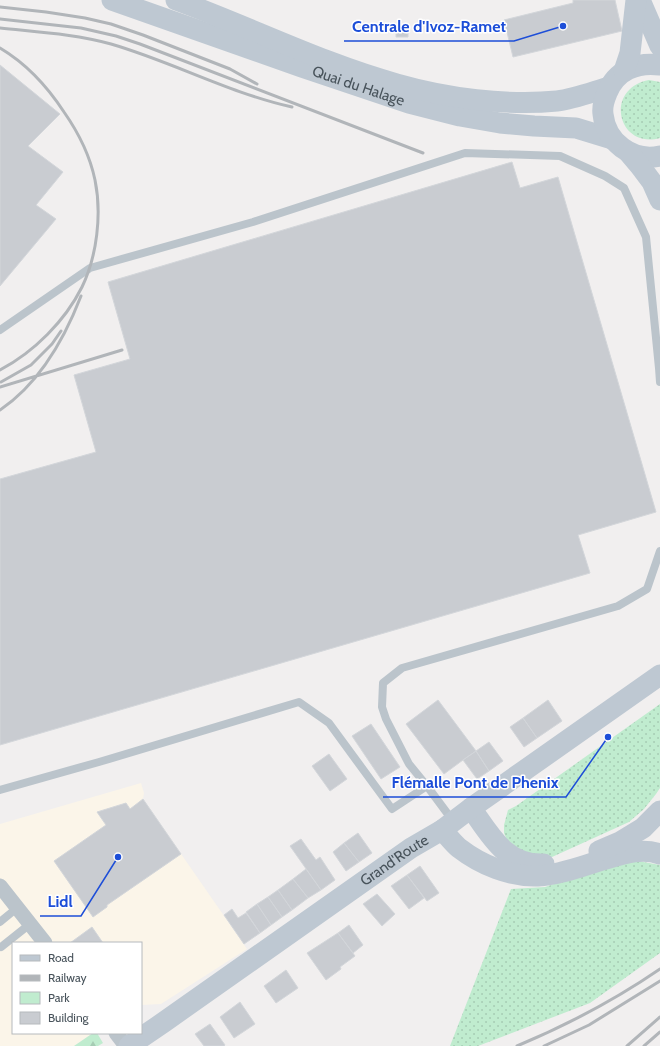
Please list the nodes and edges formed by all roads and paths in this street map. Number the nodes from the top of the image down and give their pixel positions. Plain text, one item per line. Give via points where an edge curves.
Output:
1 (112, 0) edge
2 (176, 0) edge
3 (636, 0) edge
4 (640, 0) edge
5 (660, 46) edge
6 (660, 65) edge
7 (624, 71) junction
8 (609, 87) junction
9 (612, 138) junction
10 (629, 153) junction
11 (660, 156) edge
12 (660, 200) edge
13 (0, 330) edge
14 (660, 382) edge
15 (660, 551) edge
16 (660, 675) edge
17 (427, 786) junction
18 (0, 790) edge
19 (471, 808) junction
20 (660, 811) edge
21 (448, 826) junction
22 (660, 854) edge
23 (0, 886) edge
24 (17, 908) junction
25 (0, 922) edge
26 (30, 924) junction
27 (44, 942) edge
28 (1, 947) dead end
29 (117, 1034) edge
30 (126, 1046) edge
31 (129, 1046) edge

1 - 9 main road, Quai du Halage via 409,103 500,123 576,128
2 - 8 main road via 354,70 432,93 490,101 557,101
3 - 7 main road via 630,52
4 - 5 main road
6 - 7 main road via 642,65
7 - 8 main road
8 - 9 main road via 603,113
9 - 10 main road via 619,147
10 - 11 main road via 641,157
10 - 12 main road via 652,182
13 - 14 lane via 90,268 253,222 465,153 560,156 605,176 624,188 646,237
15 - 17 lane via 647,590 618,606 402,668 383,683 382,707 386,719 409,764
16 - 19 main road, Grand'Route
17 - 18 lane via 392,809 329,723 300,702
17 - 21 lane
19 - 20 main road via 501,848 516,859 534,865 558,864 620,842 643,828
19 - 21 main road, Grand'Route
21 - 22 main road via 458,847 481,862 514,874 538,876 564,872 628,853 652,851
21 - 31 main road, Grand'Route via 404,852
23 - 24 street
24 - 25 lane
24 - 26 street
26 - 27 street
26 - 28 lane
29 - 30 street

